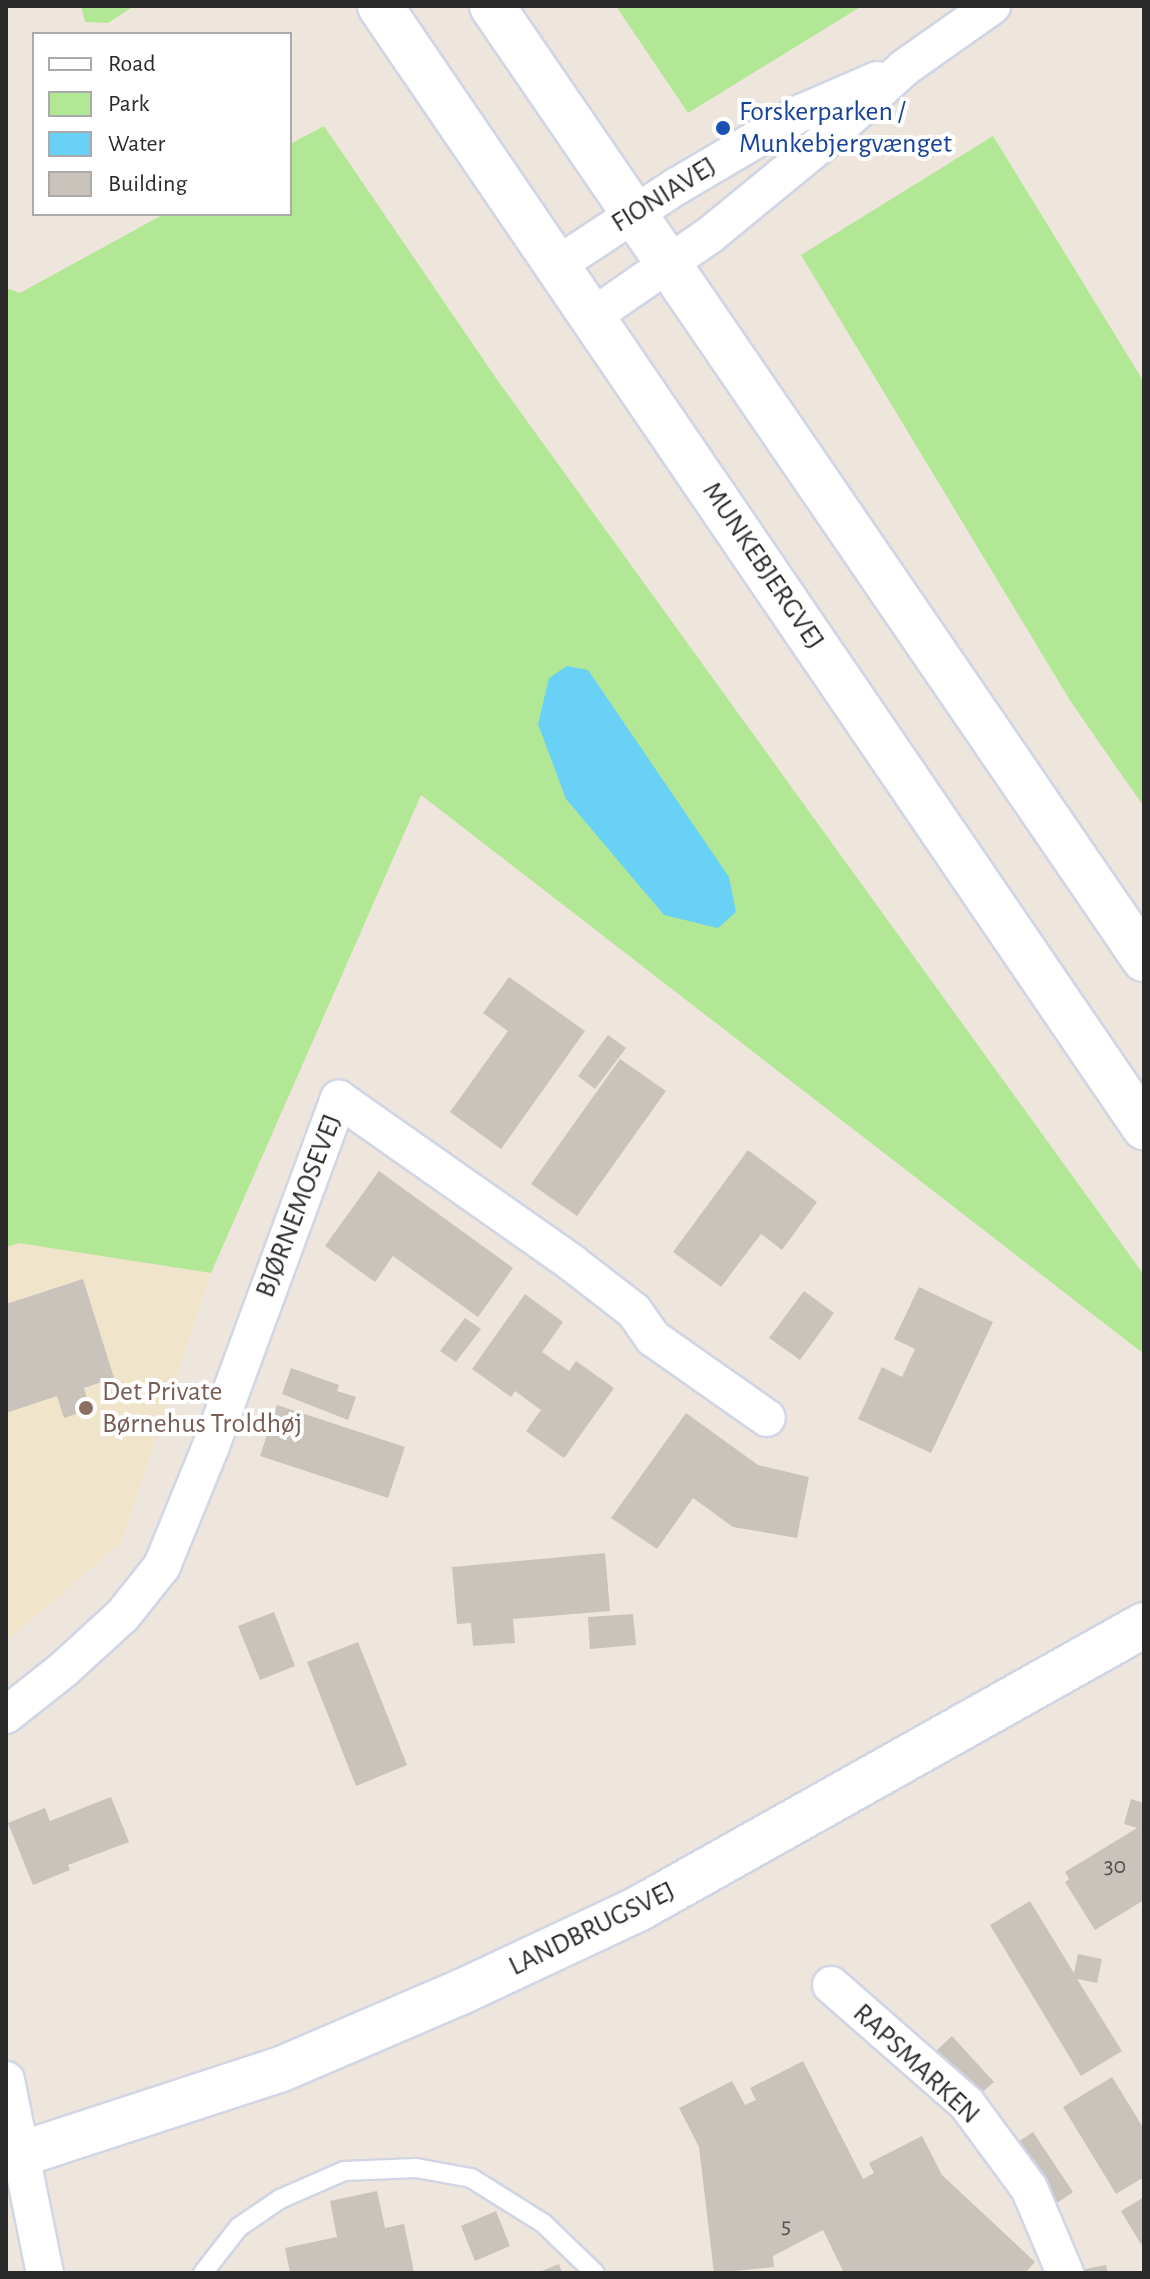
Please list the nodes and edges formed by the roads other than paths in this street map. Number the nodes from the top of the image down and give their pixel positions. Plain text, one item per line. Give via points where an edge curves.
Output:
1 (380, 6) edge
2 (492, 6) edge
3 (992, 6) edge
4 (904, 68) junction
5 (634, 213) junction
6 (668, 264) junction
7 (557, 265) junction
8 (593, 316) junction
9 (1144, 959) edge
10 (1144, 1127) edge
11 (767, 1418) dead end
12 (1144, 1625) edge
13 (6, 1715) edge
14 (831, 1985) dead end
15 (6, 2080) edge
16 (14, 2156) edge
17 (45, 2273) edge
18 (203, 2273) edge
19 (595, 2273) edge
20 (1065, 2273) edge

1 - 7 street, MUNKEBJERGVEJ
2 - 5 street
3 - 4 street, FIONIAVEJ
4 - 5 street, FIONIAVEJ via 801,113
4 - 6 street, FIONIAVEJ via 822,143
5 - 6 street
5 - 7 street, FIONIAVEJ
6 - 8 street, FIONIAVEJ
6 - 9 street
7 - 8 street, MUNKEBJERGVEJ
8 - 10 street, MUNKEBJERGVEJ
11 - 13 street, BJØRNEMOSEVEJ via 653,1338 634,1311 572,1263 339,1099 162,1566 123,1615
12 - 16 street, LANDBRUGSVEJ via 638,1909 279,2070
14 - 20 street, RAPSMARKEN via 967,2104 1029,2188
15 - 16 street
16 - 17 street
18 - 19 lane via 239,2227 280,2199 344,2171 416,2168 471,2178 543,2223

